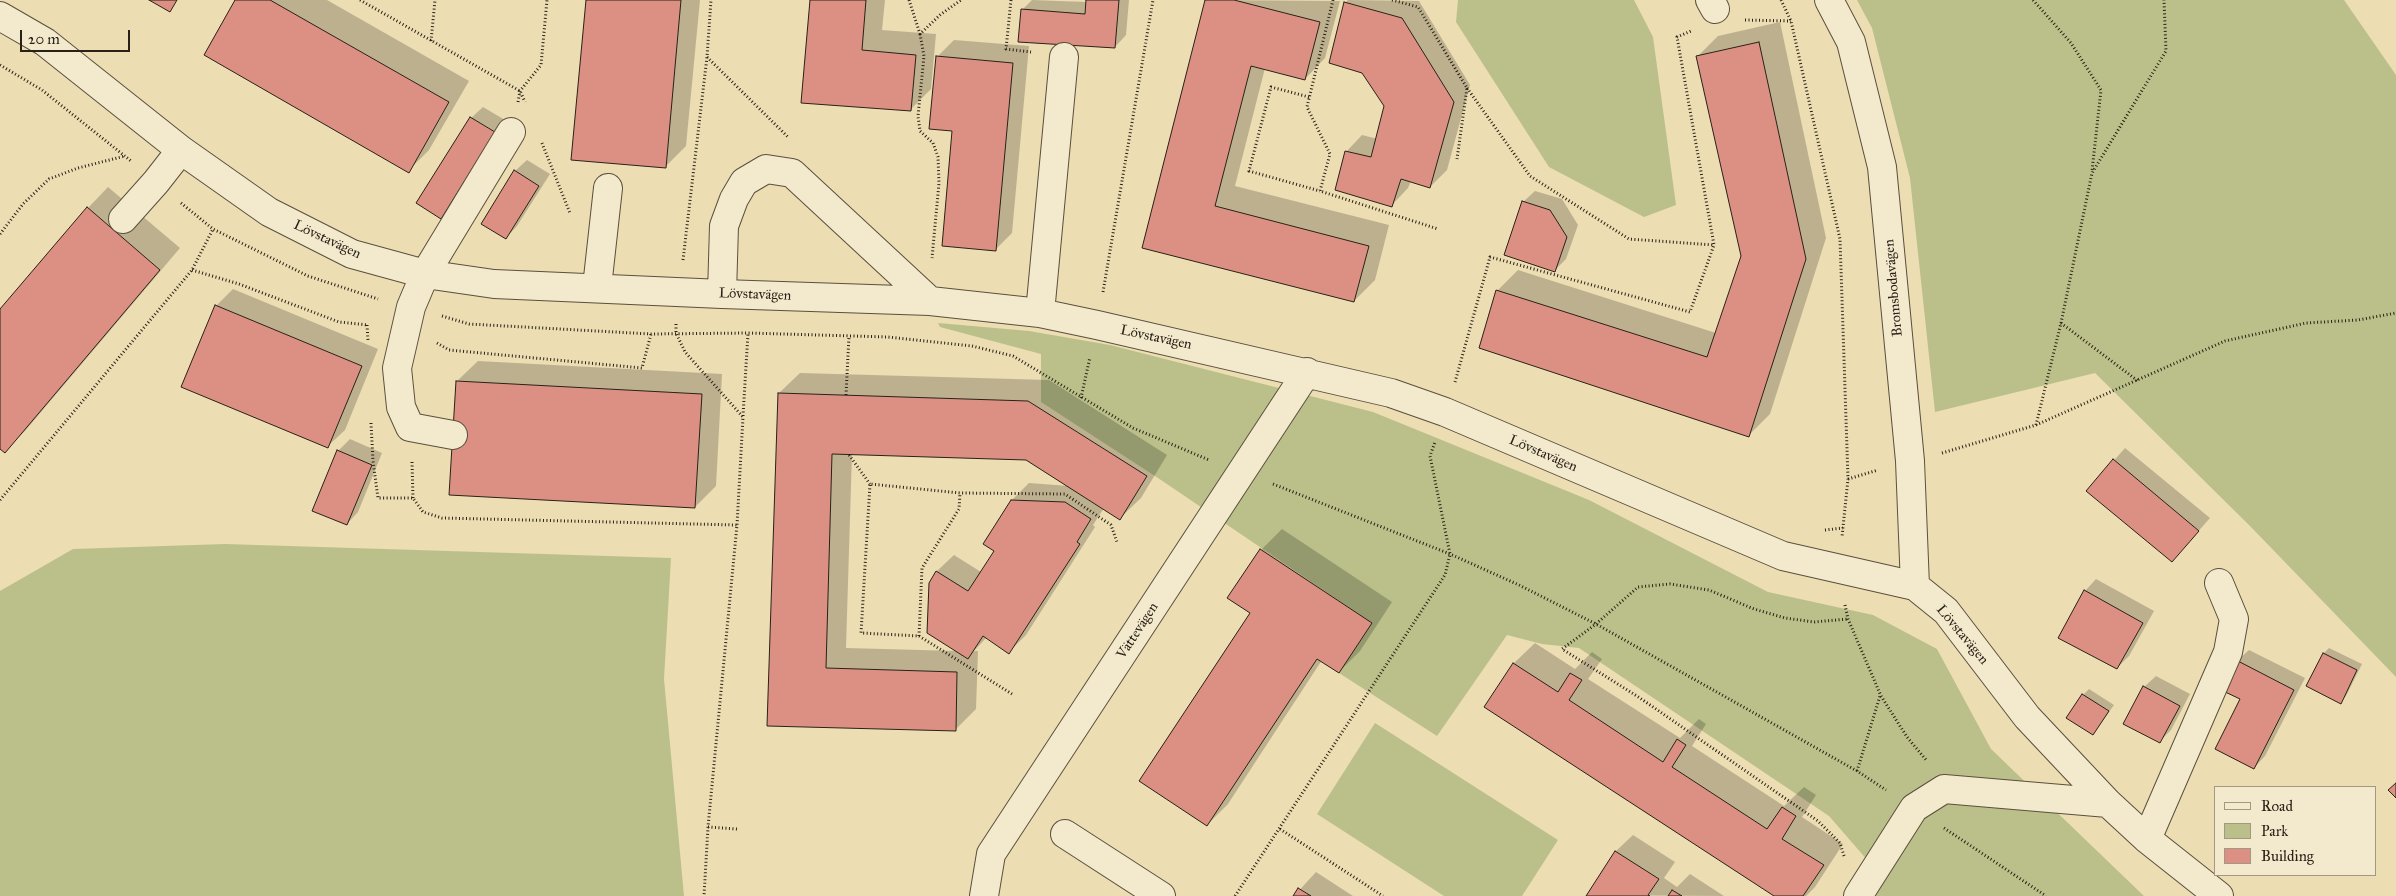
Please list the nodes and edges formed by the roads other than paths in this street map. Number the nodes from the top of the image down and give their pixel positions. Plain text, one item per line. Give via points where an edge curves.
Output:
1 (1829, 0) edge
2 (0, 16) edge
3 (1064, 56) road end
4 (511, 132) dead end
5 (181, 150) junction
6 (608, 188) dead end
7 (123, 219) dead end
8 (425, 274) junction
9 (597, 287) junction
10 (722, 294) junction
11 (930, 301) junction
12 (1040, 313) junction
13 (1307, 372) junction
14 (453, 435) dead end
15 (2219, 583) dead end
16 (1915, 586) junction
17 (2108, 802) junction
18 (1066, 834) dead end
19 (2147, 839) junction
20 (984, 896) edge
21 (1161, 896) edge
22 (1858, 896) edge
23 (2220, 896) edge

1 - 16 street, Bromsbodavägen via 1851,42 1882,168 1910,461
2 - 5 street, Lövstavägen via 45,42
3 - 12 street
4 - 8 street
5 - 7 street
5 - 8 street, Lövstavägen via 269,212 352,254
6 - 9 street
8 - 9 street, Lövstavägen via 494,284
8 - 14 street via 408,318 397,368 401,407 410,427
9 - 10 street, Lövstavägen
10 - 11 street, Lövstavägen
10 - 11 street via 724,226 744,182 766,169 792,174
11 - 12 street, Lövstavägen
12 - 13 street, Lövstavägen
13 - 16 street, Lövstavägen via 1391,393 1445,412 1783,556
13 - 20 street, Vättevägen via 991,854
15 - 19 street via 2234,619 2228,652
16 - 17 street, Lövstavägen via 1946,611 2027,717
17 - 19 street, Lövstavägen
17 - 22 street via 1944,789 1914,808
18 - 21 street
19 - 23 street, Lövstavägen

